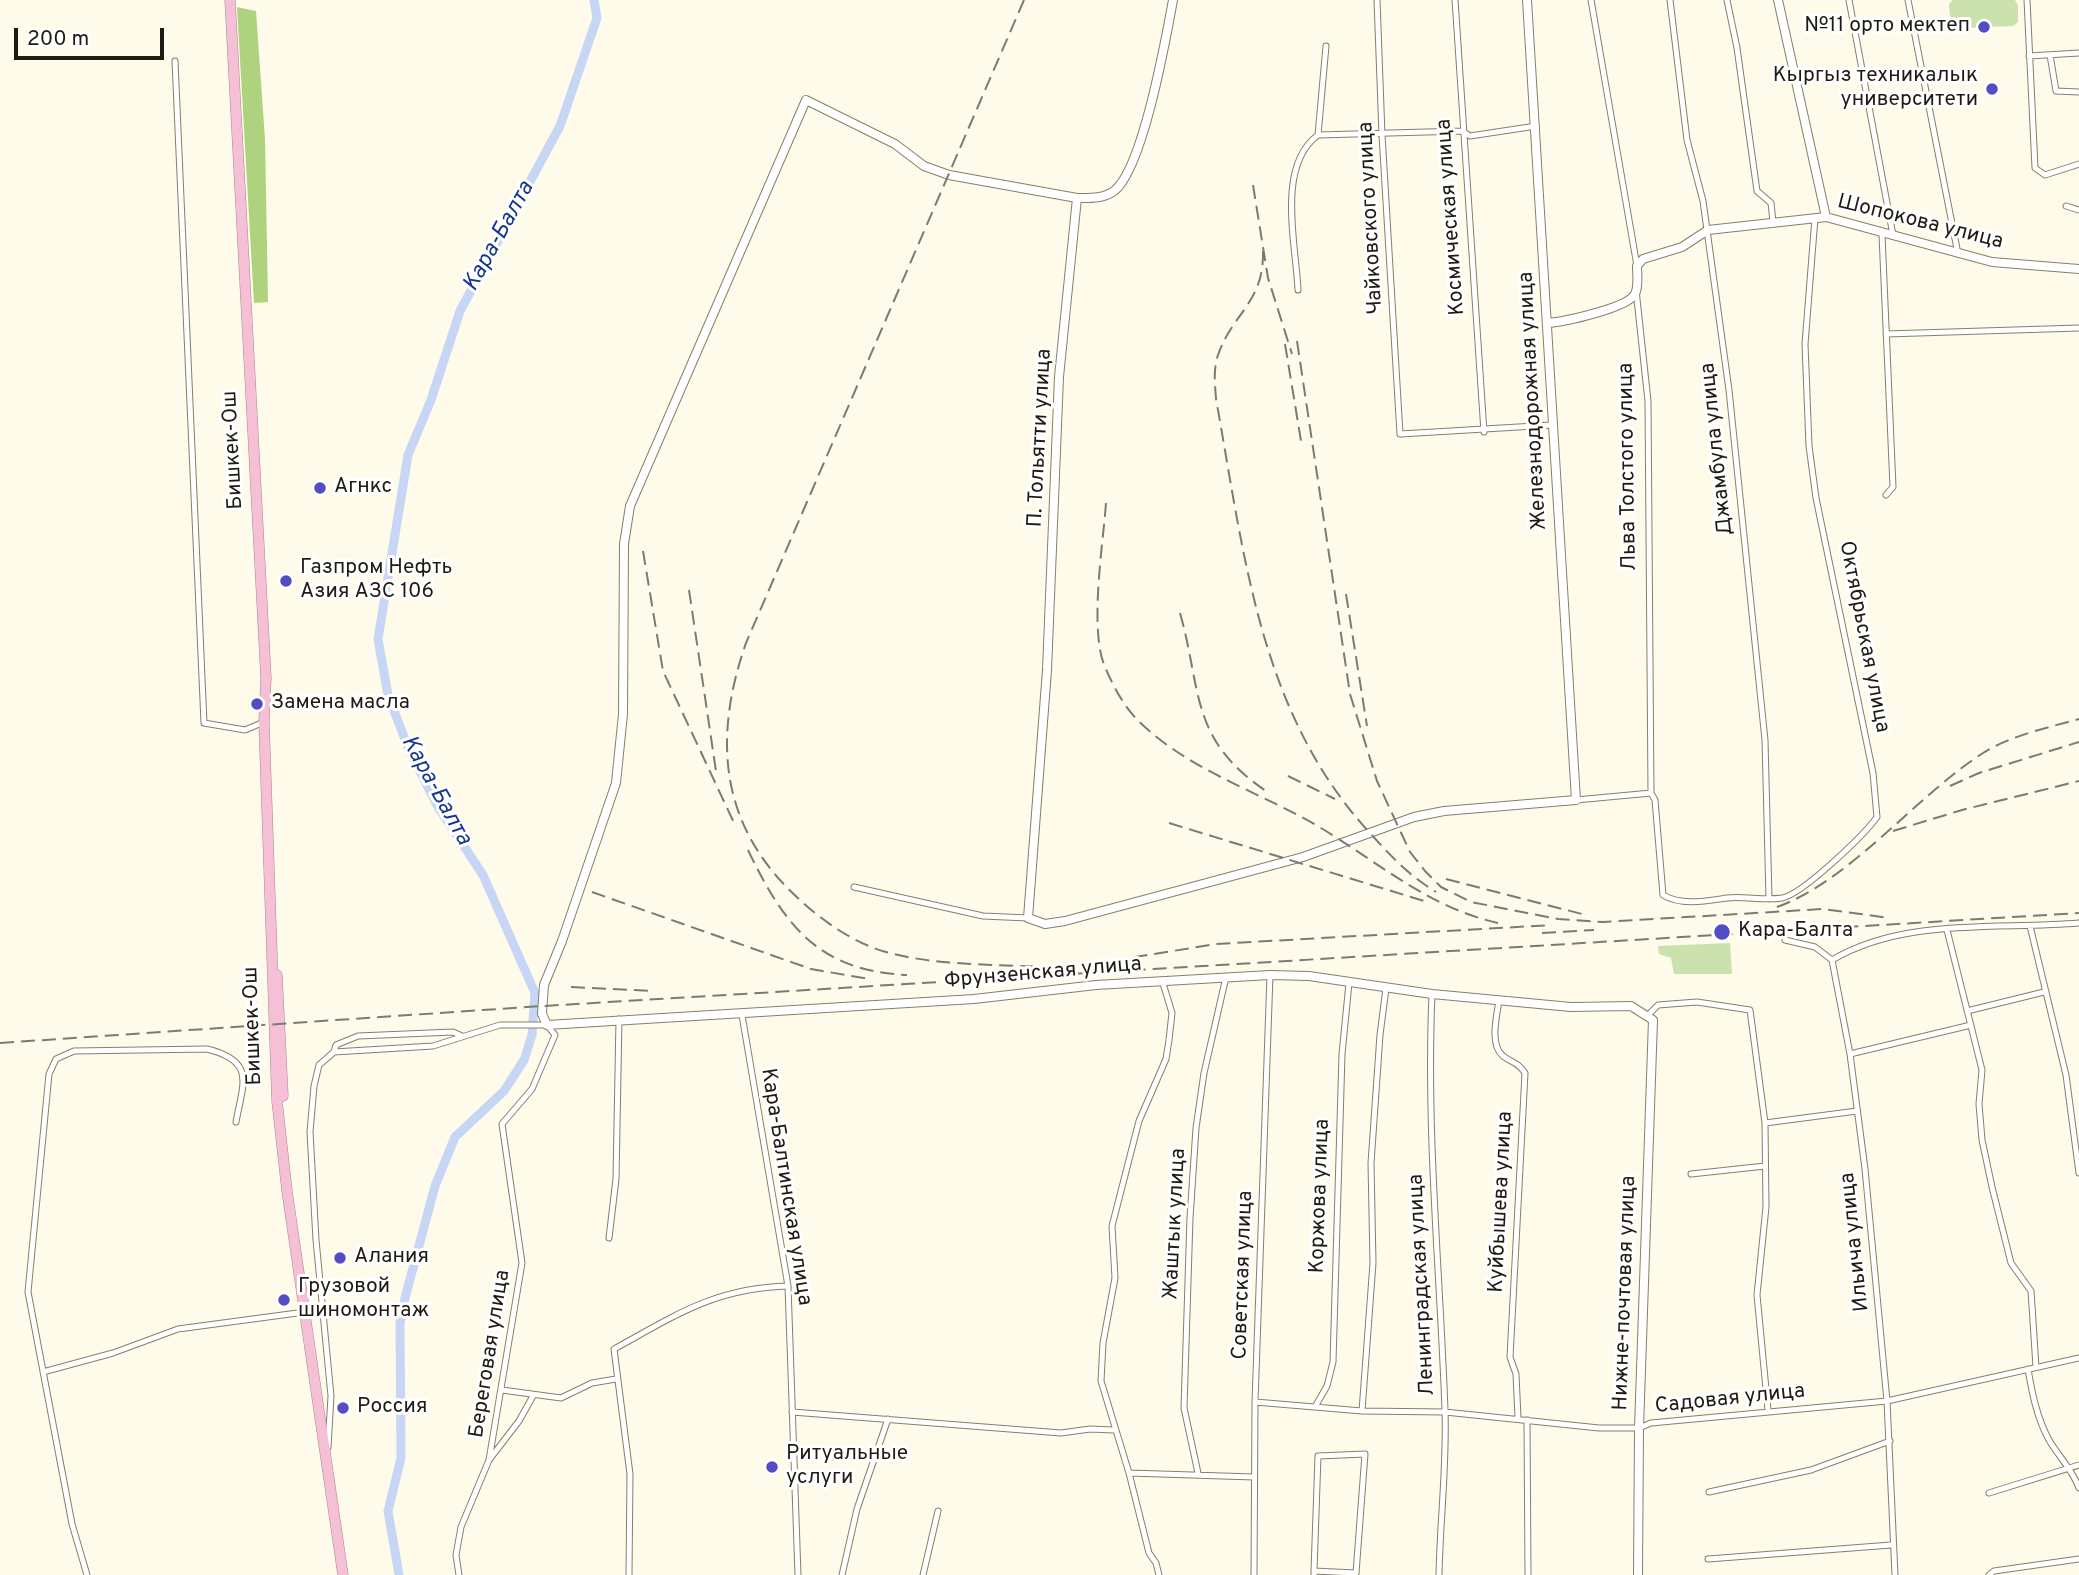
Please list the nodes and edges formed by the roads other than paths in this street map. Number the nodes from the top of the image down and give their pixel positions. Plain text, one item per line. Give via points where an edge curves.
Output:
1 (230, 0) edge
2 (1173, 0) edge
3 (1377, 0) edge
4 (1455, 0) edge
5 (1527, 0) edge
6 (1591, 0) edge
7 (1670, 0) edge
8 (1727, 0) edge
9 (1778, 0) edge
10 (1849, 0) edge
11 (1908, 0) edge
12 (2028, 0) edge
13 (1326, 47) dead end
14 (2079, 53) edge
15 (2050, 55) junction
16 (2029, 57) junction
17 (175, 61) dead end
18 (2079, 92) edge
19 (1536, 126) junction
20 (1462, 131) junction
21 (1318, 135) junction
22 (1382, 135) junction
23 (2079, 164) edge
24 (1077, 198) junction
25 (2066, 206) dead end
26 (2079, 210) edge
27 (1826, 217) junction
28 (1815, 218) junction
29 (1773, 222) junction
30 (1708, 230) junction
31 (1882, 235) junction
32 (1893, 235) junction
33 (1958, 254) junction
34 (1637, 266) junction
35 (2079, 269) edge
36 (1298, 290) dead end
37 (1636, 290) junction
38 (1547, 323) junction
39 (2079, 328) edge
40 (1886, 334) junction
41 (1552, 425) junction
42 (1484, 432) junction
43 (1886, 495) dead end
44 (264, 722) junction
45 (1651, 793) junction
46 (1576, 800) junction
47 (854, 887) dead end
48 (1663, 895) joint
49 (1769, 899) junction
50 (1028, 918) junction
51 (2079, 923) edge
52 (2030, 926) junction
53 (1947, 930) junction
54 (1785, 940) dead end
55 (1832, 960) junction
56 (1270, 975) junction
57 (1226, 977) junction
58 (1162, 980) junction
59 (1349, 984) junction
60 (1387, 988) junction
61 (2044, 992) junction
62 (1432, 994) junction
63 (1499, 1000) junction
64 (1967, 1011) junction
65 (742, 1015) junction
66 (1648, 1015) junction
67 (619, 1018) junction
68 (547, 1025) junction
69 (1971, 1025) junction
70 (463, 1037) junction
71 (334, 1052) junction
72 (1850, 1054) junction
73 (1857, 1111) junction
74 (236, 1122) dead end
75 (1765, 1123) junction
76 (1765, 1166) junction
77 (2079, 1173) edge
78 (1691, 1174) dead end
79 (609, 1238) dead end
80 (788, 1286) junction
81 (305, 1312) junction
82 (2079, 1358) edge
83 (2036, 1367) junction
84 (2028, 1369) junction
85 (43, 1372) junction
86 (616, 1379) junction
87 (502, 1390) junction
88 (533, 1396) junction
89 (1887, 1401) junction
90 (1255, 1402) junction
91 (1315, 1407) junction
92 (1768, 1410) junction
93 (1362, 1411) junction
94 (792, 1412) junction
95 (1445, 1412) junction
96 (1518, 1418) junction
97 (888, 1419) junction
98 (1527, 1420) junction
99 (1639, 1427) junction
100 (1114, 1430) junction
101 (1890, 1441) junction
102 (327, 1454) junction
103 (489, 1460) junction
104 (2079, 1465) edge
105 (2071, 1468) junction
106 (1129, 1473) junction
107 (1198, 1473) junction
108 (1255, 1477) junction
109 (2079, 1488) edge
110 (1709, 1492) dead end
111 (1989, 1493) dead end
112 (938, 1511) dead end
113 (1891, 1545) junction
114 (1708, 1559) dead end
115 (2079, 1559) edge
116 (1314, 1573) edge
117 (87, 1575) edge
118 (343, 1575) edge
119 (459, 1575) edge
120 (629, 1575) edge
121 (798, 1575) edge
122 (842, 1575) edge
123 (923, 1575) edge
124 (1159, 1575) edge
125 (1254, 1575) edge
126 (1439, 1575) edge
127 (1528, 1575) edge
128 (1638, 1575) edge
129 (1895, 1575) edge
130 (1989, 1575) edge

1 - 44 highway, Бишкек-Ош via 265,666
2 - 24 street via 1161,70 1134,156 1117,189 1107,195
3 - 22 street, Чайковского улица
4 - 20 street, Космическая улица
5 - 19 street, Железнодорожная улица
6 - 34 street, Льва Толстого улица
7 - 30 street, Джамбула улица via 1687,140
8 - 29 street via 1757,191 1771,203
9 - 27 street
10 - 32 street
11 - 33 street
12 - 16 street
13 - 21 street
14 - 15 street
15 - 16 street
15 - 18 street via 2056,92
16 - 23 street via 2036,171 2045,176
17 - 44 street via 204,723 245,730
19 - 20 street via 1493,135 1470,136
19 - 38 street, Железнодорожная улица
20 - 22 street
20 - 42 street, Космическая улица
21 - 22 street
21 - 36 street via 1297,159 1293,183
22 - 42 street, Чайковского улица via 1401,434
24 - 50 street, П. Тольятти улица via 1059,377 1047,670
24 - 68 street via 949,175 924,166 894,144 806,100 629,506 624,544 623,714 616,783 544,985 542,1014
25 - 26 street
27 - 28 street, Шопокова улица
27 - 31 street, Шопокова улица
28 - 29 street, Шопокова улица
28 - 49 street, Октябрьская улица via 1805,344 1809,446 1873,773 1877,817 1867,832 1794,893
29 - 30 street, Шопокова улица
30 - 34 street, Шопокова улица via 1682,247 1643,259
30 - 49 street, Джамбула улица via 1731,402 1765,740
31 - 32 street, Шопокова улица
31 - 40 street
32 - 33 street, Шопокова улица
33 - 35 street, Шопокова улица via 1992,262
34 - 37 street, Льва Толстого улица
37 - 38 street via 1630,299 1573,321
37 - 45 street, Льва Толстого улица via 1648,401
38 - 41 street, Железнодорожная улица
39 - 40 street
40 - 43 street via 1893,486
41 - 42 street
41 - 46 street, Железнодорожная улица
44 - 81 highway, Бишкек-Ош via 283,1153
45 - 46 street
45 - 48 street, Льва Толстого улица
46 - 50 street via 1434,813 1303,857 1065,921 1045,924
47 - 50 street via 983,916
48 - 49 street, Октябрьская улица via 1695,902
51 - 52 street
52 - 53 street
52 - 61 street
53 - 55 street via 1899,934 1850,949
53 - 64 street
54 - 55 street via 1815,947
55 - 72 street, Ильича улица
56 - 57 street, Фрунзенская улица
56 - 59 street, Фрунзенская улица
56 - 90 street, Советская улица
57 - 58 street, Фрунзенская улица
57 - 107 street, Жаштык улица via 1203,1073 1190,1217 1184,1408
58 - 65 street, Фрунзенская улица
58 - 100 street via 1172,1013 1166,1059 1139,1121 1112,1226 1115,1278 1101,1381
59 - 60 street, Фрунзенская улица
59 - 91 street, Коржова улица via 1342,1054 1333,1362
60 - 62 street, Фрунзенская улица
60 - 93 street via 1371,1163 1373,1263
61 - 64 street
61 - 77 street via 2066,1074
62 - 63 street, Фрунзенская улица
62 - 95 street, Ленинградская улица via 1432,1199
63 - 66 street, Фрунзенская улица via 1572,1007 1631,1006
63 - 96 street, Куйбышева улица via 1497,1046 1525,1073 1510,1344
64 - 69 street
65 - 67 street, Фрунзенская улица
65 - 80 street, Кара-Балтинская улица
66 - 75 street via 1658,1005 1697,1002 1750,1010
66 - 99 street, Нижне-почтовая улица via 1653,1020
67 - 68 street, Фрунзенская улица
67 - 79 street via 616,1180
68 - 70 street, Фрунзенская улица via 500,1025
68 - 87 street, Береговая улица via 555,1035 532,1088 502,1124 522,1263
69 - 72 street
69 - 83 street via 1982,1070 1982,1140 2011,1263 2031,1292
70 - 71 street, Фрунзенская улица via 433,1046
70 - 71 street via 453,1032 358,1036 336,1045
71 - 102 street via 319,1065 310,1132 331,1396
72 - 73 street, Ильича улица
73 - 75 street
73 - 89 street, Ильича улица
74 - 85 street via 244,1076 233,1059 221,1053 207,1049 74,1051 56,1059 49,1074 27,1292
75 - 76 street
76 - 78 street
76 - 92 street via 1766,1207 1756,1295
80 - 86 street via 760,1287 703,1301 614,1349
80 - 94 street, Кара-Балтинская улица
81 - 85 street via 178,1329
81 - 102 highway, Бишкек-Ош
82 - 83 street, Садовая улица
83 - 84 street, Садовая улица
84 - 89 street, Садовая улица
84 - 105 street via 2050,1440
85 - 117 street via 72,1524
86 - 88 street via 561,1398
86 - 120 street via 630,1474
87 - 88 street
87 - 103 street, Береговая улица
88 - 103 street
89 - 92 street, Садовая улица
89 - 101 street, Ильича улица
90 - 91 street, Садовая улица
90 - 108 street, Советская улица
91 - 93 street, Садовая улица
92 - 99 street, Садовая улица
93 - 95 street, Садовая улица
94 - 97 street
94 - 121 street, Кара-Балтинская улица
95 - 96 street, Садовая улица
95 - 126 street, Ленинградская улица
96 - 98 street, Садовая улица
97 - 100 street via 1061,1433
97 - 122 street via 857,1509
98 - 99 street, Садовая улица via 1598,1428
98 - 127 street
99 - 128 street, Нижне-почтовая улица
100 - 106 street
101 - 110 street via 1811,1470
101 - 113 street, Ильича улица
102 - 118 highway, Бишкек-Ош
103 - 119 street, Береговая улица via 461,1527 456,1555
104 - 105 street
105 - 109 street
105 - 111 street
106 - 107 street
106 - 124 street
107 - 108 street
108 - 125 street, Советская улица
112 - 123 street
113 - 114 street
113 - 129 street, Ильича улица
115 - 130 street
116 - 116 street via 1318,1456 1365,1454 1356,1573

